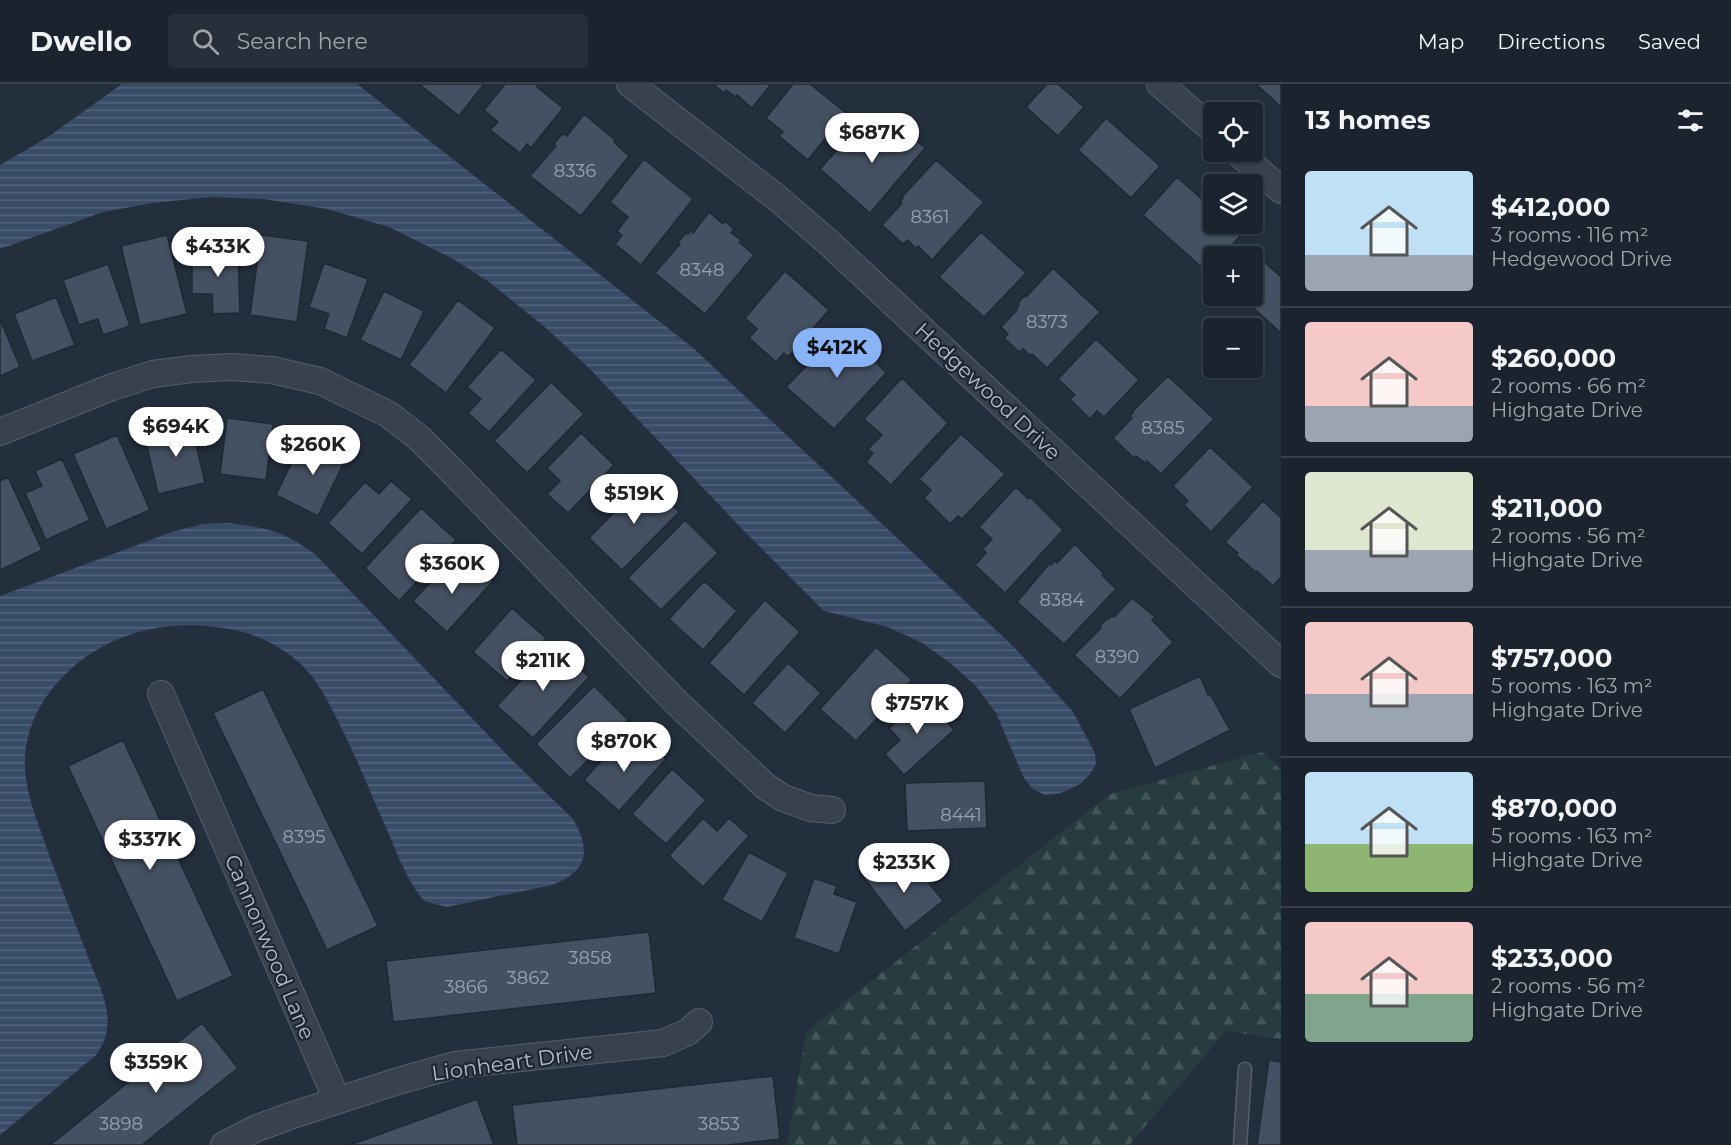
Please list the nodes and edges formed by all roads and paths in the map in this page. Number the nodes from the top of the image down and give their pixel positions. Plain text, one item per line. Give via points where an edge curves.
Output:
1 (630, 84) edge
2 (1160, 84) edge
3 (1203, 121) edge
4 (1249, 162) edge
5 (1281, 190) edge
6 (0, 432) edge
7 (1281, 664) edge
8 (161, 694) dead end
9 (832, 810) dead end
10 (699, 1022) dead end
11 (1245, 1069) dead end
12 (337, 1100) junction
13 (224, 1145) edge
14 (1240, 1145) edge

1 - 7 street, Hedgewood Drive via 828,242
2 - 3 street
4 - 5 street
6 - 9 street via 153,374 231,367 272,370 320,381 388,414 434,452 677,704 765,786 783,798 811,808
8 - 12 street, Cannonwood Lane
10 - 12 street, Lionheart Drive via 688,1032 663,1043 455,1065
11 - 14 lane
12 - 13 street, Lionheart Drive via 257,1128

